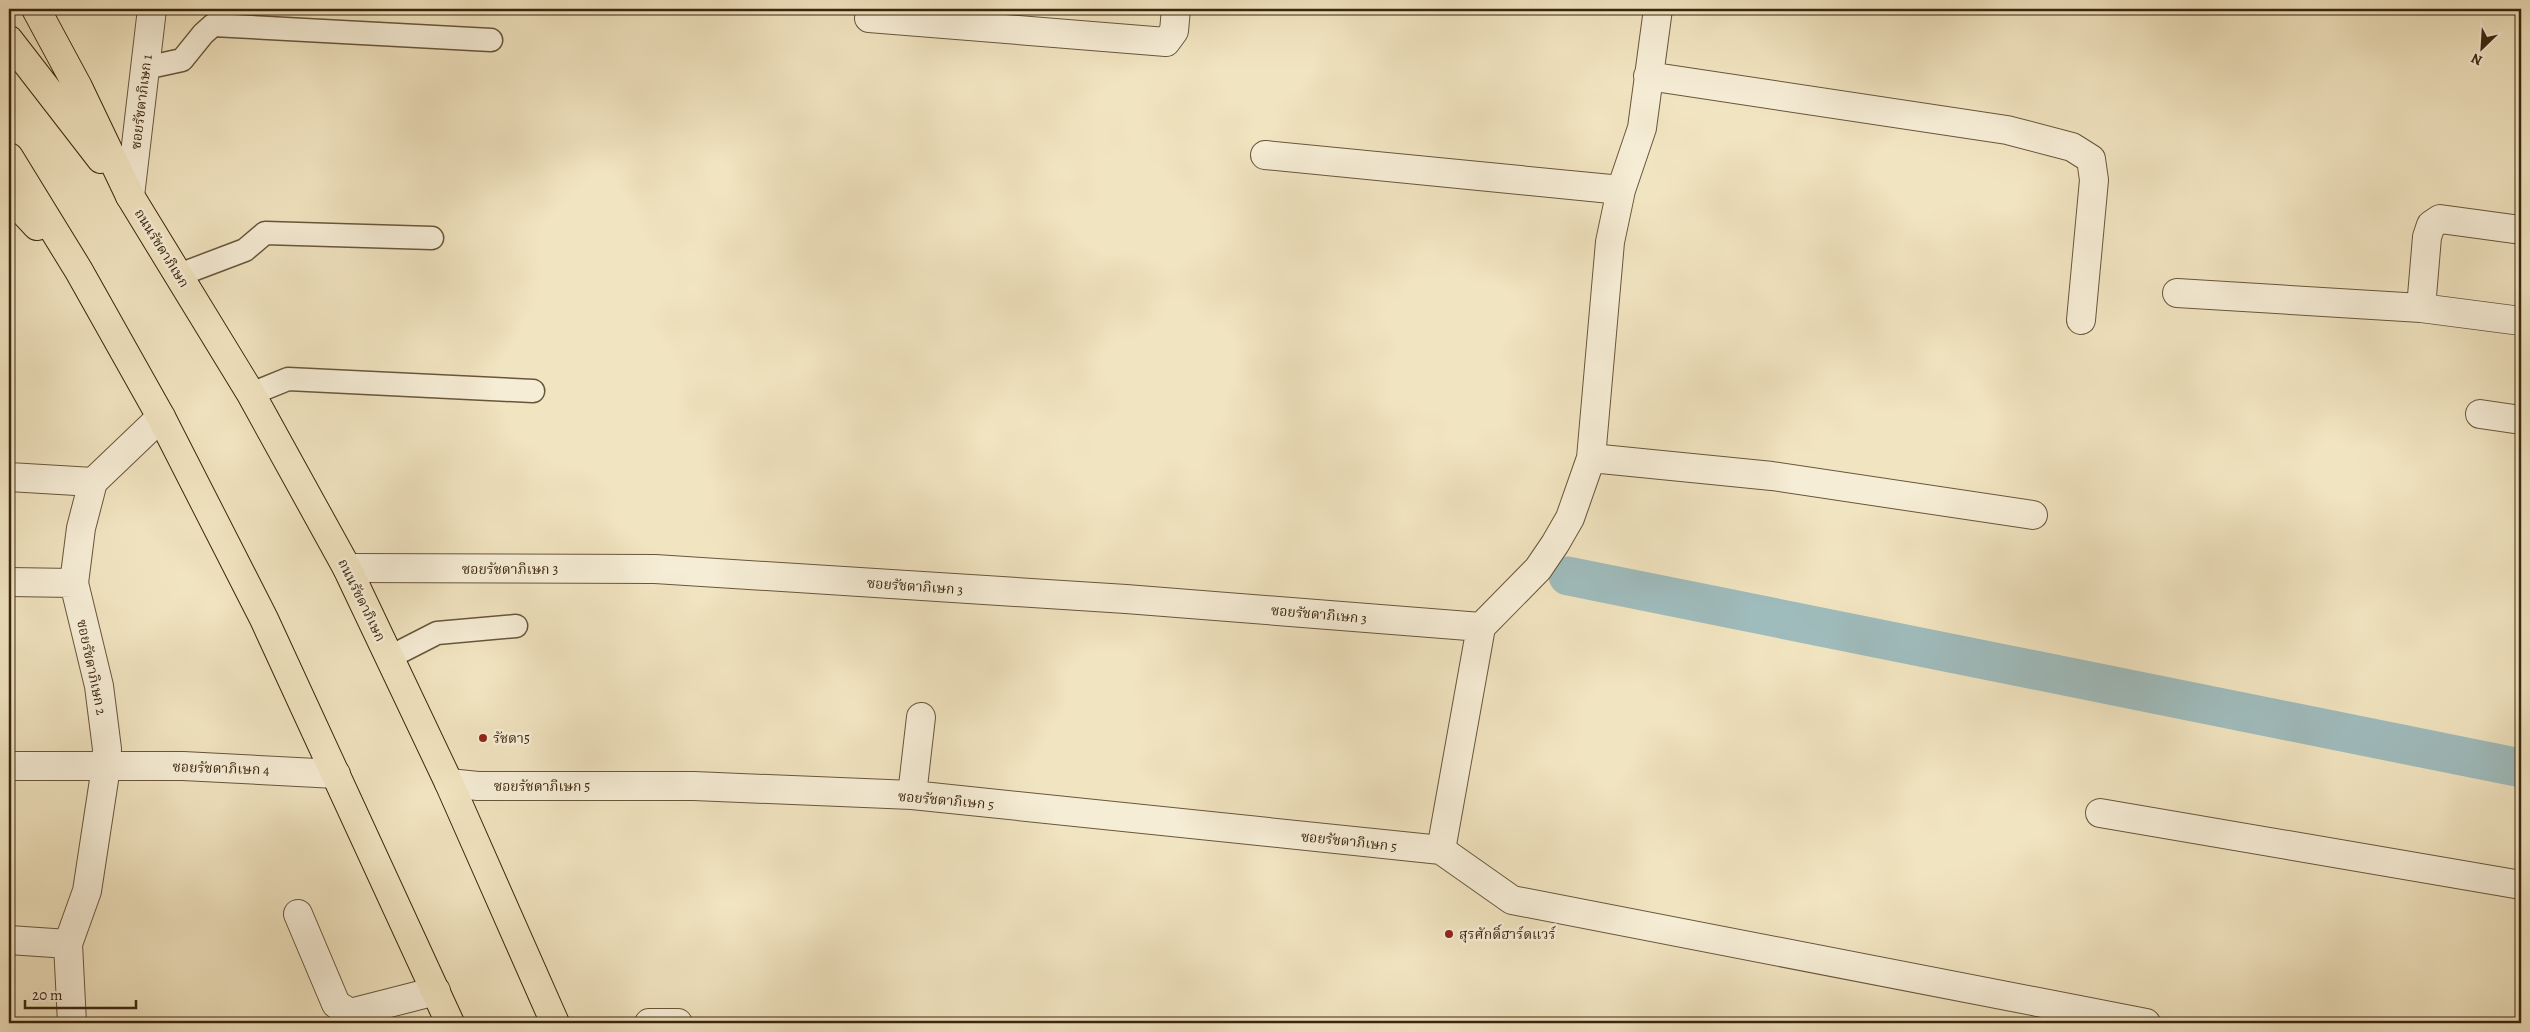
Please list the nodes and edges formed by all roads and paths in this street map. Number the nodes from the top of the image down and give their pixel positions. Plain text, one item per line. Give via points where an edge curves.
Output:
1 (36, 9) edge
2 (152, 9) edge
3 (1176, 9) edge
4 (1658, 9) edge
5 (869, 18) dead end
6 (9, 40) edge
7 (490, 40) dead end
8 (145, 68) junction
9 (1648, 76) junction
10 (1265, 155) dead end
11 (9, 157) edge
12 (1621, 190) junction
13 (9, 196) edge
14 (130, 196) junction
15 (2521, 230) edge
16 (432, 238) dead end
17 (79, 271) junction
18 (179, 275) junction
19 (2177, 293) dead end
20 (2421, 308) junction
21 (2081, 320) dead end
22 (2521, 321) edge
23 (533, 391) dead end
24 (252, 394) junction
25 (2480, 414) dead end
26 (161, 417) junction
27 (2521, 420) edge
28 (1591, 458) junction
29 (9, 477) edge
30 (93, 482) junction
31 (2032, 515) dead end
32 (347, 568) junction
33 (9, 582) edge
34 (74, 583) junction
35 (516, 626) dead end
36 (1481, 627) junction
37 (390, 657) junction
38 (921, 717) dead end
39 (9, 766) edge
40 (106, 767) junction
41 (336, 774) junction
42 (449, 783) junction
43 (912, 796) junction
44 (2100, 813) dead end
45 (1441, 850) junction
46 (2521, 885) edge
47 (298, 914) dead end
48 (9, 940) edge
49 (68, 944) junction
50 (436, 991) junction
51 (72, 1023) edge
52 (450, 1023) edge
53 (555, 1023) edge
54 (649, 1023) edge
55 (678, 1023) edge
56 (2146, 1023) edge

1 - 14 main road, ถนนรัชดาภิเษก
2 - 8 street, ซอยรัชดาภิเษก 1
3 - 5 street via 1174,31 1166,42
4 - 9 street
6 - 14 main road, ถนนรัชดาภิเษก
7 - 8 lane via 213,25 182,60
8 - 14 street, ซอยรัชดาภิเษก 1
9 - 12 street via 1642,128
9 - 21 street via 2007,130 2072,147 2091,159 2094,180
10 - 12 street
11 - 17 main road
12 - 28 street via 1610,242
13 - 17 main road
14 - 18 main road, ถนนรัชดาภิเษก
15 - 20 street via 2440,219 2431,225 2427,237
16 - 18 lane via 264,233 245,250
17 - 26 main road
18 - 24 main road, ถนนรัชดาภิเษก
19 - 20 street
20 - 22 street
23 - 24 lane via 288,379
24 - 32 main road, ถนนรัชดาภิเษก
25 - 27 street
26 - 30 street
26 - 41 main road via 264,619
28 - 31 street via 1772,476
28 - 36 street via 1570,518 1555,544 1538,569
29 - 30 street
30 - 34 street, ซอยรัชดาภิเษก 2 via 80,528
32 - 36 street, ซอยรัชดาภิเษก 3 via 655,569 1126,599
32 - 37 main road, ถนนรัชดาภิเษก
33 - 34 street
34 - 40 street, ซอยรัชดาภิเษก 2 via 99,686 107,749
35 - 37 lane via 438,633
36 - 45 street
37 - 42 main road, ถนนรัชดาภิเษก
38 - 43 street
39 - 40 street, ซอยรัชดาภิเษก 4
40 - 41 street, ซอยรัชดาภิเษก 4 via 183,766
40 - 49 street, ซอยรัชดาภิเษก 2 via 88,892
41 - 50 main road
42 - 43 street, ซอยรัชดาภิเษก 5 via 478,786 694,786
42 - 53 main road, ถนนรัชดาภิเษก
43 - 45 street, ซอยรัชดาภิเษก 5
44 - 46 street
45 - 56 street via 1512,900
47 - 50 street via 336,1004 350,1013
48 - 49 street
49 - 51 street
50 - 52 main road
54 - 55 street

